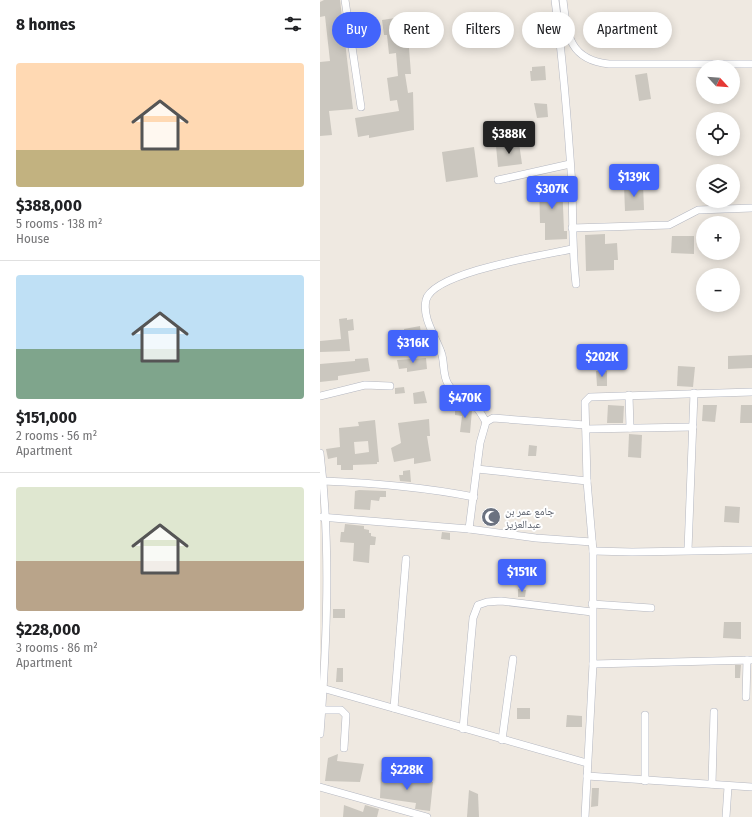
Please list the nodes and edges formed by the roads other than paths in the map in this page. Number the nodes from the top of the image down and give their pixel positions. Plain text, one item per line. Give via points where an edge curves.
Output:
1 (345, 0) edge
2 (555, 0) edge
3 (563, 0) edge
4 (752, 64) edge
5 (360, 107) dead end
6 (570, 164) junction
7 (498, 180) dead end
8 (752, 208) edge
9 (572, 228) junction
10 (572, 249) junction
11 (576, 284) dead end
12 (390, 386) dead end
13 (752, 392) edge
14 (694, 393) junction
15 (629, 395) junction
16 (320, 396) edge
17 (486, 422) junction
18 (585, 427) junction
19 (693, 427) junction
20 (630, 428) junction
21 (320, 453) edge
22 (477, 469) junction
23 (323, 481) junction
24 (587, 481) junction
25 (474, 497) junction
26 (323, 516) edge
27 (469, 529) junction
28 (592, 542) junction
29 (688, 550) junction
30 (752, 550) edge
31 (593, 551) junction
32 (406, 559) dead end
33 (323, 584) edge
34 (592, 608) junction
35 (651, 608) dead end
36 (512, 659) dead end
37 (750, 660) edge
38 (593, 664) junction
39 (322, 688) junction
40 (746, 697) dead end
41 (394, 708) junction
42 (322, 710) junction
43 (714, 712) dead end
44 (645, 715) dead end
45 (463, 729) junction
46 (320, 734) edge
47 (502, 740) junction
48 (344, 748) dead end
49 (587, 763) junction
50 (587, 776) junction
51 (645, 781) junction
52 (712, 784) junction
53 (320, 787) edge
54 (728, 787) junction
55 (752, 788) edge
56 (427, 817) edge
57 (585, 817) edge
58 (726, 817) edge

1 - 5 street
2 - 6 street
3 - 4 street via 566,32 580,53 596,62
6 - 7 street
6 - 9 street
8 - 9 street via 698,210 669,225
9 - 10 street
10 - 11 street
10 - 17 street via 484,268 449,279 430,291 426,312 441,352 445,379 455,394 478,410
12 - 16 street via 365,385
13 - 14 street
14 - 15 street
14 - 19 street
15 - 18 street via 586,399
15 - 20 street
17 - 18 street via 493,418
17 - 22 street
18 - 20 street
18 - 24 street
19 - 20 street
19 - 29 street
21 - 23 street
22 - 24 street
22 - 25 street
23 - 25 street via 360,482
23 - 26 street
24 - 28 street
25 - 27 street
26 - 27 street
26 - 33 street
27 - 28 street
28 - 31 street
29 - 30 street
29 - 31 street
31 - 34 street
32 - 41 street
33 - 39 street
34 - 35 street
34 - 38 street
34 - 45 street via 501,601 478,605 473,618
36 - 47 street
37 - 38 street
37 - 40 street
38 - 49 street
39 - 41 street
39 - 42 street
41 - 45 street
42 - 46 street
42 - 48 street via 341,710 346,715
43 - 52 street
44 - 51 street
45 - 47 street
47 - 49 street
49 - 50 street
50 - 51 street
50 - 57 street
51 - 52 street
52 - 54 street
53 - 56 street
54 - 55 street
54 - 58 street

